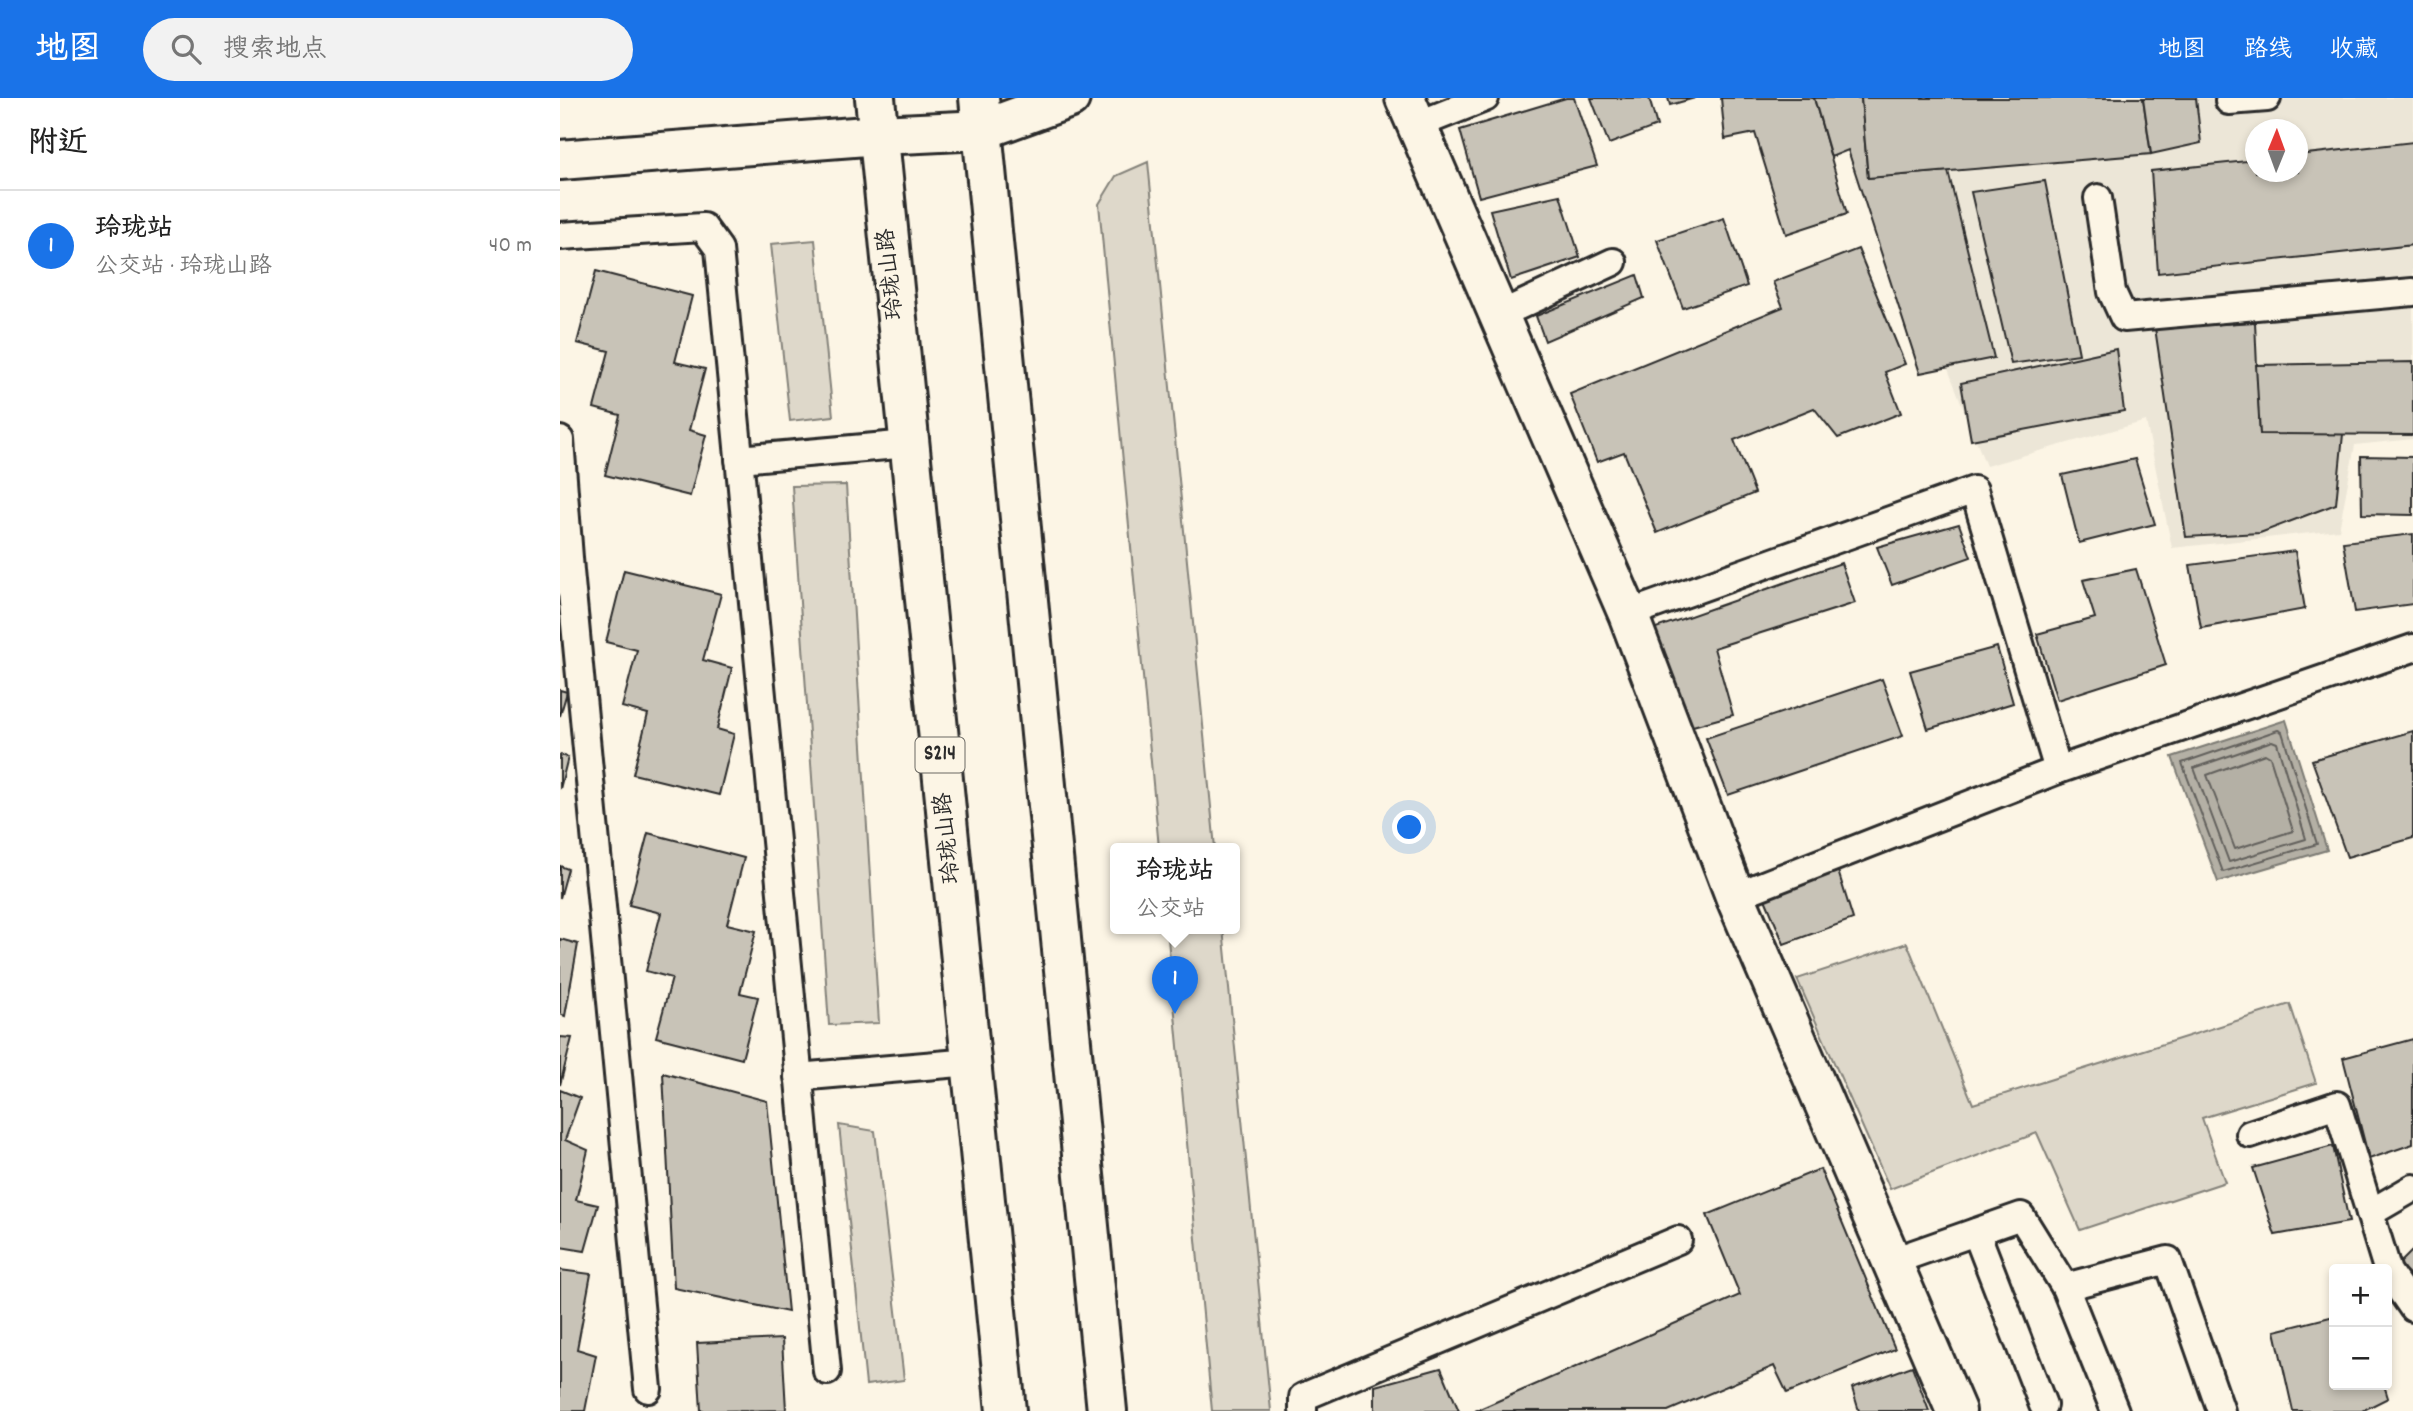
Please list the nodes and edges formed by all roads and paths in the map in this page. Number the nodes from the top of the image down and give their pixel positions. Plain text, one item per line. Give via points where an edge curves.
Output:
1 (875, 98) edge
2 (1070, 98) edge
3 (1485, 98) edge
4 (2267, 98) edge
5 (2229, 102) dead end
6 (1411, 112) edge
7 (981, 114) edge
8 (879, 135) junction
9 (560, 160) edge
10 (2098, 198) dead end
11 (560, 236) edge
12 (1613, 262) dead end
13 (2413, 292) edge
14 (1499, 315) junction
15 (560, 440) edge
16 (909, 444) junction
17 (739, 459) junction
18 (565, 570) edge
19 (1628, 614) junction
20 (2413, 648) edge
21 (2058, 770) junction
22 (1735, 896) junction
23 (971, 1062) junction
24 (798, 1077) junction
25 (2250, 1134) dead end
26 (2413, 1188) edge
27 (2370, 1213) junction
28 (1976, 1232) junction
29 (1678, 1240) dead end
30 (1893, 1261) junction
31 (2065, 1287) junction
32 (2413, 1308) edge
33 (827, 1371) dead end
34 (648, 1389) dead end
35 (2043, 1405) dead end
36 (1006, 1411) edge
37 (1107, 1411) edge
38 (1303, 1411) edge
39 (1956, 1411) edge
40 (2115, 1411) edge
41 (2221, 1411) edge

1 - 8 main road, 玲珑山路 / S214
2 - 7 main road
3 - 6 lane
4 - 5 lane
6 - 14 main road
7 - 8 main road
7 - 37 main road
8 - 9 main road
8 - 16 main road, 玲珑山路 / S214
10 - 13 lane via 2112,292 2124,318
11 - 17 lane via 703,227 719,249
12 - 14 lane
14 - 19 main road
15 - 18 lane
16 - 17 lane
16 - 23 main road, 玲珑山路 / S214
17 - 24 lane
18 - 34 lane
19 - 21 lane via 1974,490
19 - 22 main road
20 - 21 lane
21 - 22 lane
22 - 30 main road
23 - 24 lane
23 - 36 main road, 玲珑山路 / S214
24 - 33 lane
25 - 27 lane via 2337,1105
26 - 27 lane
27 - 32 lane via 2388,1272
28 - 30 lane
28 - 31 lane via 2021,1216
28 - 35 lane
29 - 38 lane via 1303,1397
30 - 39 main road
31 - 40 lane
31 - 41 lane via 2168,1260

